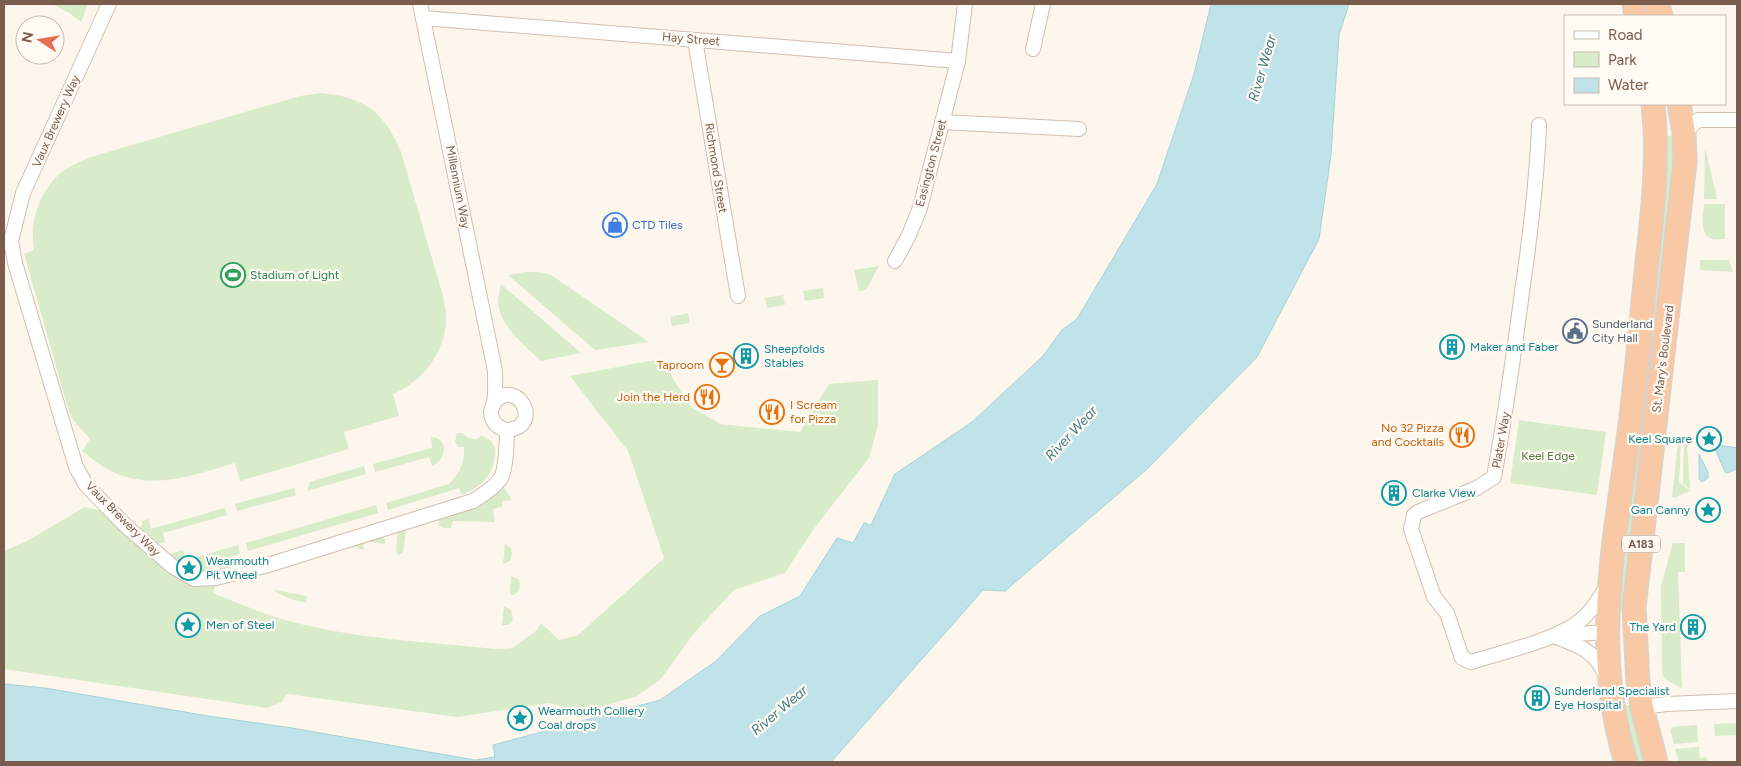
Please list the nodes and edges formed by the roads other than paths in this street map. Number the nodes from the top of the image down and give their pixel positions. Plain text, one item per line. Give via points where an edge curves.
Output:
1 (420, 4) edge
2 (965, 4) edge
3 (1043, 4) edge
4 (107, 5) edge
5 (423, 18) junction
6 (695, 40) junction
7 (1033, 49) dead end
8 (958, 61) junction
9 (1653, 105) edge
10 (1679, 105) edge
11 (1737, 120) edge
12 (942, 122) junction
13 (1539, 125) dead end
14 (1079, 129) dead end
15 (1684, 133) junction
16 (895, 261) dead end
17 (738, 296) dead end
18 (495, 371) junction
19 (510, 395) junction
20 (494, 403) junction
21 (507, 430) junction
22 (1609, 585) junction
23 (1607, 632) junction
24 (1553, 636) junction
25 (1610, 690) junction
26 (1737, 701) edge
27 (1642, 707) junction
28 (1626, 762) edge
29 (1656, 762) edge

1 - 5 street, Millennium Way
2 - 8 street, Easington Street
3 - 7 street
4 - 21 street, Vaux Brewery Way via 23,193 11,241 74,457 86,485 132,532 172,566 194,579 216,578 473,501 501,477
5 - 6 street, Hay Street
5 - 18 street, Millennium Way
6 - 8 street, Hay Street
6 - 17 street, Richmond Street
8 - 12 street, Easington Street
9 - 22 highway, St. Mary's Boulevard / A183 via 1656,173 1653,209
10 - 15 highway, St. Mary's Boulevard / A183
11 - 15 street via 1698,120
12 - 14 street
12 - 16 street, Easington Street via 920,208
13 - 24 street, Plater Way via 1527,256 1494,477 1418,512 1410,530 1434,597 1447,613 1462,658 1471,662
15 - 27 highway, St. Mary's Boulevard / A183 via 1680,212 1634,608
18 - 19 street, Millennium Way
18 - 20 street, Millennium Way
19 - 20 street
19 - 21 street via 520,400 526,414 521,424
20 - 21 street via 491,412 494,422
22 - 23 highway, St. Mary's Boulevard / A183
22 - 24 street via 1590,612 1575,625
23 - 24 street
23 - 25 highway, St. Mary's Boulevard / A183
24 - 25 street via 1581,647 1597,659
25 - 28 highway, St. Mary's Boulevard / A183
26 - 27 street
27 - 29 highway, St. Mary's Boulevard / A183

